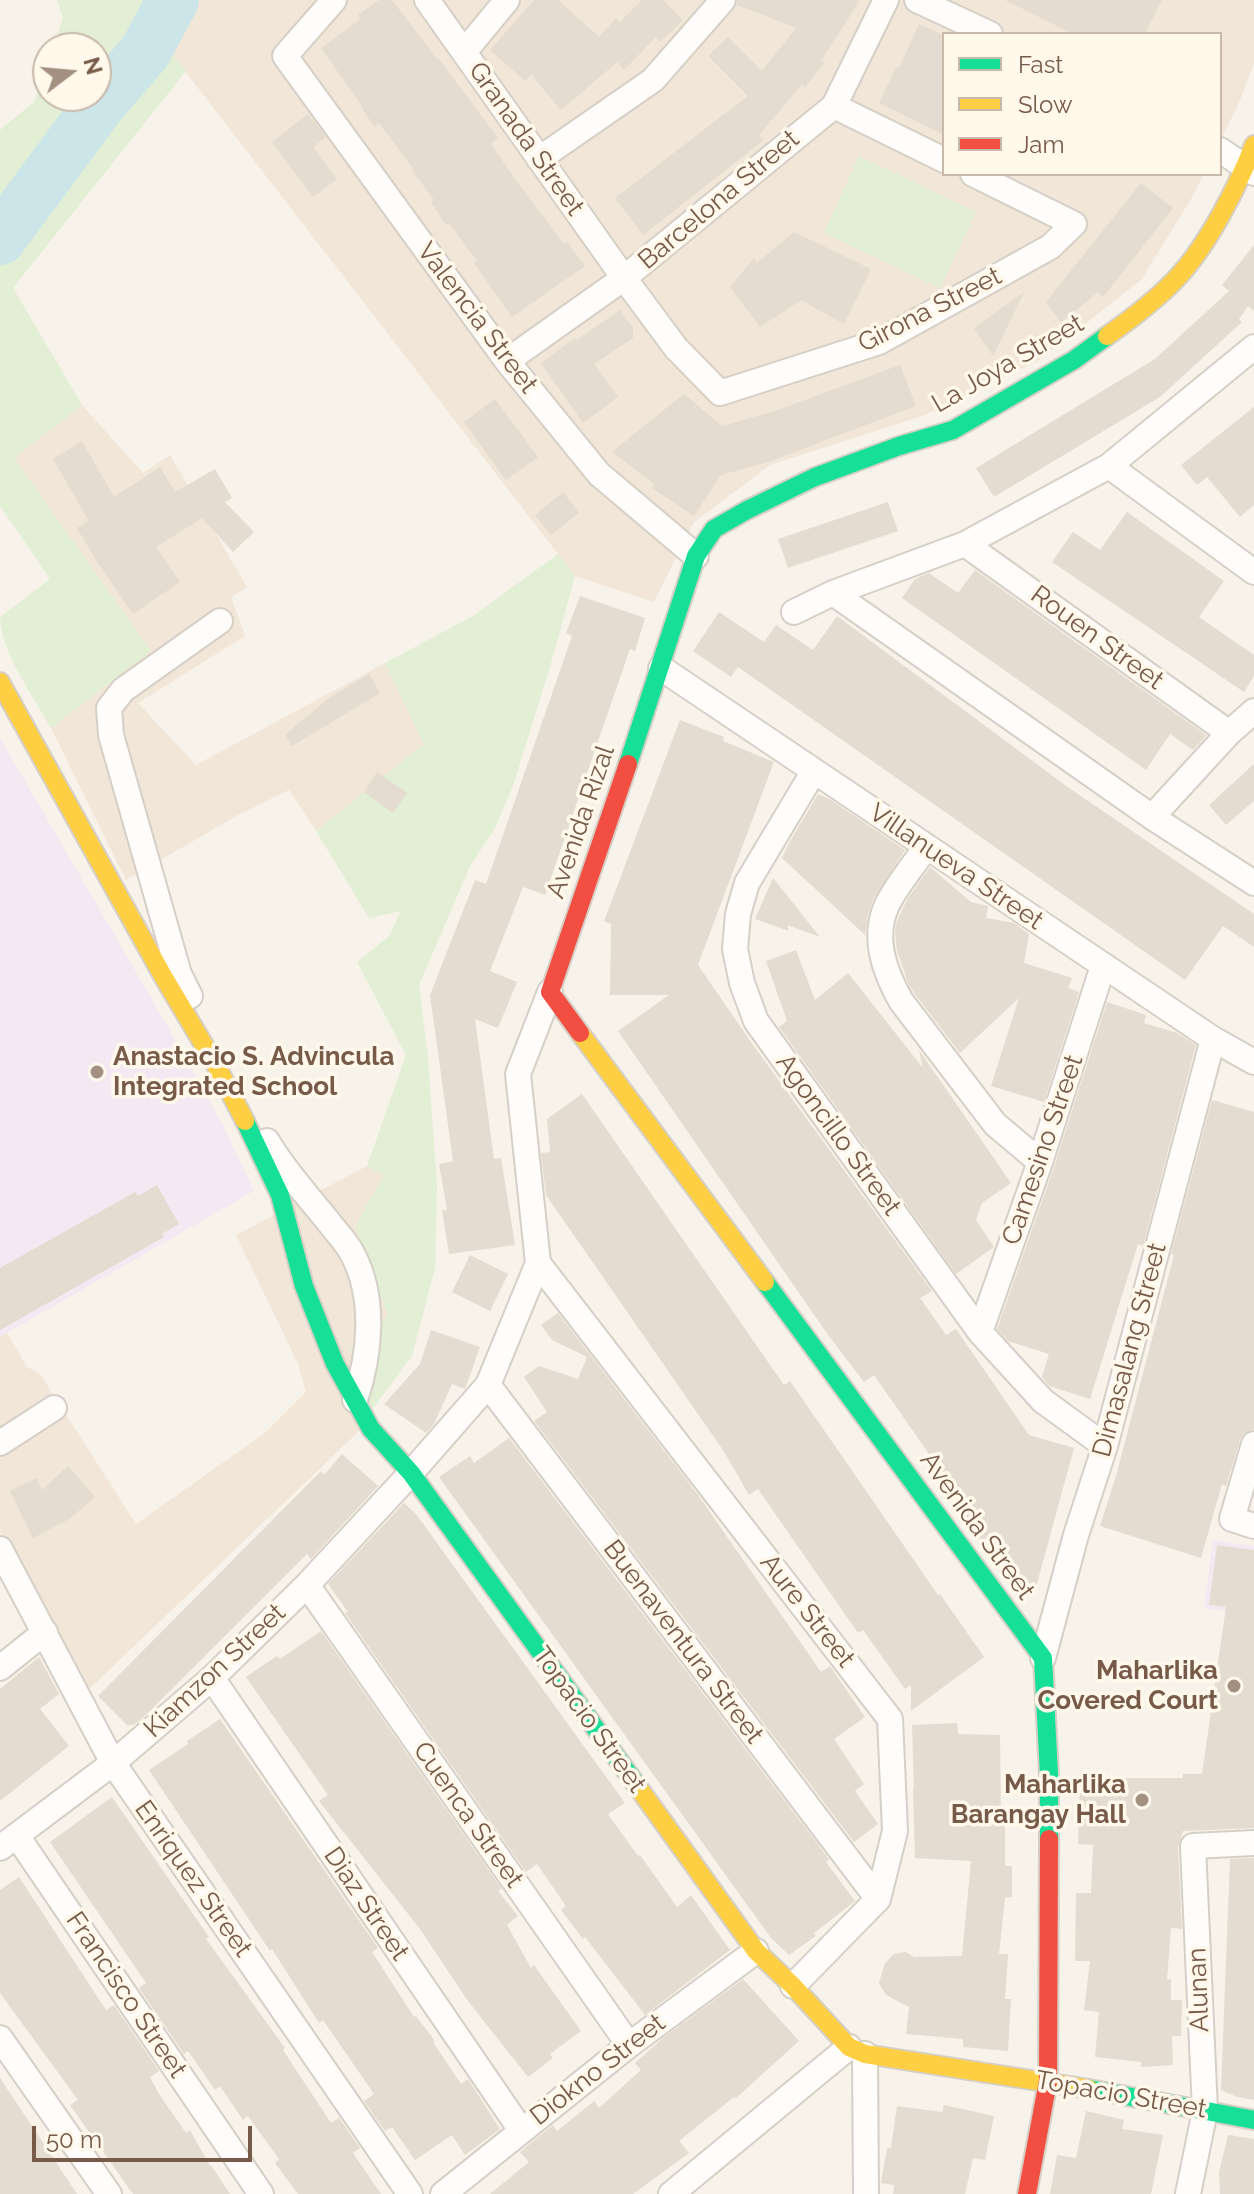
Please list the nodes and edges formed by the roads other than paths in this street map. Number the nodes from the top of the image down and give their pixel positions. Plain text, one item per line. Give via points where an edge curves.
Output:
1 (334, 0) edge
2 (427, 0) edge
3 (507, 0) edge
4 (723, 0) edge
5 (886, 0) edge
6 (917, 0) edge
7 (986, 32) edge
8 (464, 52) junction
9 (834, 106) junction
10 (1254, 145) edge
11 (1222, 151) edge
12 (539, 159) junction
13 (942, 159) edge
14 (1249, 170) edge
15 (977, 176) edge
16 (624, 278) junction
17 (1254, 347) edge
18 (507, 361) junction
19 (1109, 466) junction
20 (965, 544) junction
21 (696, 556) junction
22 (1250, 562) edge
23 (833, 593) junction
24 (794, 612) dead end
25 (220, 621) dead end
26 (661, 668) junction
27 (0, 682) edge
28 (1254, 711) edge
29 (1229, 733) junction
30 (814, 771) junction
31 (1152, 817) junction
32 (926, 847) junction
33 (1254, 883) edge
34 (1103, 966) junction
35 (550, 992) junction
36 (1213, 1039) junction
37 (1254, 1062) edge
38 (1040, 1162) junction
39 (538, 1263) junction
40 (980, 1332) junction
41 (488, 1385) junction
42 (355, 1400) junction
43 (54, 1408) dead end
44 (0, 1443) edge
45 (1254, 1444) edge
46 (1105, 1446) junction
47 (411, 1473) junction
48 (1254, 1526) edge
49 (0, 1549) edge
50 (307, 1585) junction
51 (45, 1632) junction
52 (1043, 1658) junction
53 (0, 1668) edge
54 (212, 1678) junction
55 (113, 1763) junction
56 (9, 1842) edge
57 (1254, 1843) edge
58 (878, 1899) junction
59 (756, 1951) junction
60 (793, 1986) junction
61 (0, 2038) edge
62 (629, 2045) junction
63 (857, 2051) junction
64 (1048, 2081) junction
65 (1205, 2111) junction
66 (1254, 2120) edge
67 (521, 2130) junction
68 (675, 2193) edge
69 (109, 2194) edge
70 (261, 2194) edge
71 (410, 2194) edge
72 (443, 2194) edge
73 (866, 2194) edge
74 (1027, 2194) edge
75 (1188, 2194) edge

1 - 18 street, Valencia Street via 285,56
2 - 8 street, Granada Street
3 - 8 street
4 - 12 street via 653,80
5 - 9 street, Barcelona Street
6 - 7 street
8 - 12 street, Granada Street
9 - 13 street
9 - 16 street, Barcelona Street
10 - 14 street, La Joya Street
11 - 14 street
12 - 16 street, Granada Street
14 - 21 street, La Joya Street via 1176,279 1074,360 953,430 815,477 757,505 714,529
15 - 16 street, Girona Street via 1074,224 1050,247 879,342 720,393 676,348
16 - 18 street, Barcelona Street
17 - 19 street
18 - 21 street, Valencia Street via 599,474
19 - 20 street
19 - 22 street
20 - 23 street
20 - 29 street, Rouen Street
21 - 26 street, La Joya Street
23 - 24 street
23 - 31 street
25 - 42 street via 123,690 109,708 111,735 179,974 271,1149 353,1253 369,1312
26 - 30 street, Villanueva Street
26 - 35 street, Avenida Rizal
27 - 42 street, Topacio Street via 243,1117 280,1195 304,1286
28 - 29 street
29 - 31 street
30 - 32 street, Villanueva Street
30 - 40 street, Agoncillo Street via 747,883 735,949 742,983 756,1021
31 - 33 street
32 - 34 street, Villanueva Street
32 - 38 street via 887,904 880,930 882,961 901,1001 995,1124
34 - 36 street, Villanueva Street
34 - 38 street, Camesino Street
35 - 39 street via 518,1074
35 - 52 street, Avenida Street
36 - 37 street, Villanueva Street
36 - 46 street, Dimasalang Street
38 - 40 street, Camesino Street
39 - 41 street
39 - 58 street, Aure Street via 890,1719 895,1831
40 - 46 street, Agoncillo Street via 1043,1401
41 - 47 street
41 - 58 street, Buenaventura Street
42 - 47 street, Topacio Street via 371,1429
43 - 44 street
45 - 48 street via 1232,1519
46 - 52 street, Dimasalang Street
47 - 50 street, Kiamzon Street
47 - 59 street, Topacio Street
49 - 51 street, Enriquez Street
50 - 54 street, Kiamzon Street
50 - 62 street, Cuenca Street
51 - 53 street
51 - 55 street, Enriquez Street
52 - 64 street via 1049,1775
54 - 55 street, Kiamzon Street
54 - 67 street, Diaz Street
55 - 56 street, Kiamzon Street
55 - 71 street, Enriquez Street
56 - 70 street, Francisco Street
57 - 65 street, Alunan via 1193,1846
58 - 60 street
59 - 60 street, Topacio Street
59 - 62 street, Diokno Street
60 - 63 street, Topacio Street
61 - 69 street
62 - 67 street, Diokno Street
63 - 64 street, Topacio Street
63 - 68 street
63 - 73 street
64 - 65 street, Topacio Street
64 - 74 street
65 - 66 street, Topacio Street
65 - 75 street, Alunan
67 - 72 street, Diokno Street

